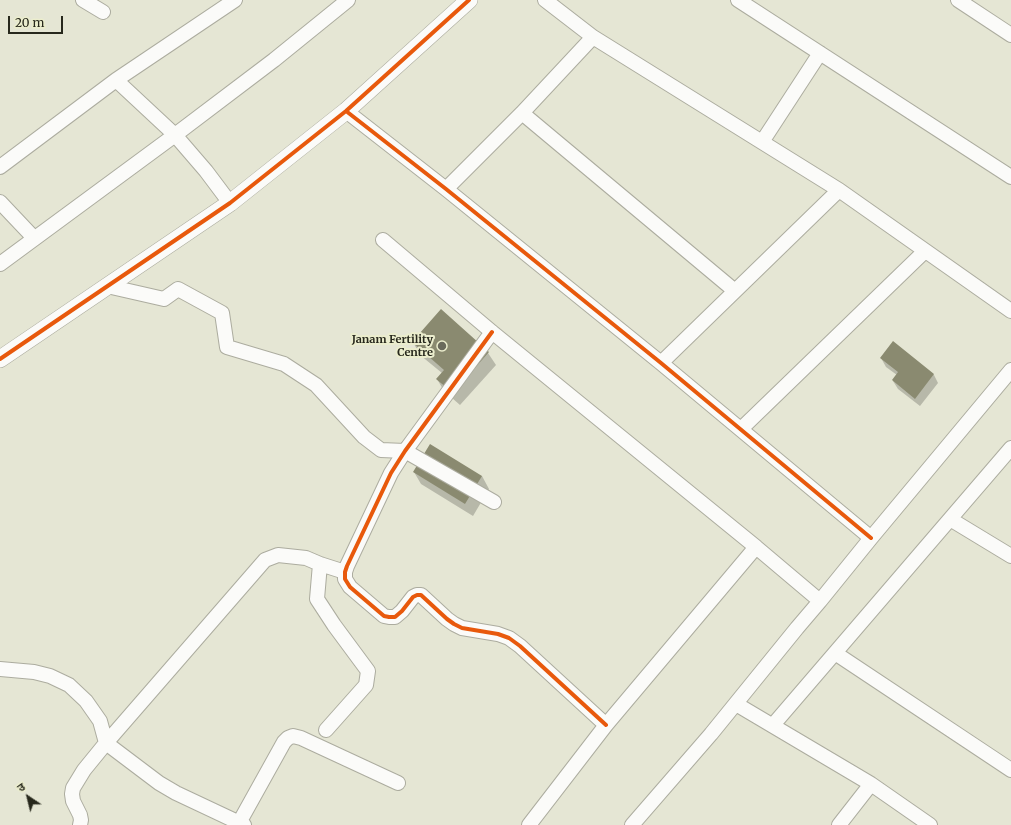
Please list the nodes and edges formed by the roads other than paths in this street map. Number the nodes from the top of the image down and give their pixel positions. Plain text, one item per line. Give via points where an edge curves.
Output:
1 (83, 0) edge
2 (235, 0) edge
3 (348, 0) edge
4 (469, 0) edge
5 (545, 0) edge
6 (958, 0) edge
7 (746, 2) edge
8 (103, 12) dead end
9 (1011, 35) edge
10 (593, 37) junction
11 (820, 53) junction
12 (116, 80) junction
13 (346, 111) junction
14 (522, 113) junction
15 (175, 135) junction
16 (762, 142) junction
17 (0, 167) edge
18 (1011, 177) edge
19 (446, 189) junction
20 (839, 190) junction
21 (0, 202) edge
22 (230, 203) junction
23 (34, 238) junction
24 (383, 240) dead end
25 (925, 250) junction
26 (0, 264) edge
27 (107, 286) junction
28 (735, 291) junction
29 (1011, 311) edge
30 (492, 332) junction
31 (0, 359) edge
32 (661, 363) junction
33 (1011, 370) edge
34 (741, 429) junction
35 (1011, 448) edge
36 (405, 451) junction
37 (494, 502) dead end
38 (950, 519) junction
39 (872, 538) junction
40 (756, 547) junction
41 (1011, 556) edge
42 (320, 564) junction
43 (345, 572) junction
44 (820, 601) junction
45 (835, 653) junction
46 (0, 669) edge
47 (741, 707) junction
48 (606, 725) junction
49 (773, 725) junction
50 (326, 730) dead end
51 (106, 743) junction
52 (1011, 769) edge
53 (398, 783) dead end
54 (871, 784) junction
55 (241, 824) edge
56 (80, 825) edge
57 (529, 825) edge
58 (632, 825) edge
59 (839, 825) edge
60 (930, 825) edge

1 - 8 street
2 - 12 street
3 - 15 street
4 - 13 street
5 - 10 street
6 - 9 street
7 - 11 street
10 - 14 street
10 - 16 street
11 - 16 street
11 - 18 street
12 - 15 street
12 - 17 street
13 - 19 street
13 - 22 street
14 - 19 street
14 - 28 street
15 - 22 street
15 - 23 street
16 - 20 street
19 - 32 street
20 - 25 street
20 - 28 street
21 - 23 street
22 - 27 street
23 - 26 street
24 - 30 street
25 - 29 street
25 - 34 street
27 - 31 street
27 - 36 street via 164,299 178,289 222,313 227,347 284,364 316,385 364,437 381,450
28 - 32 street
30 - 36 street
30 - 40 street
32 - 34 street
33 - 39 street
34 - 39 street
35 - 38 street
36 - 37 street
36 - 43 street via 391,473
38 - 41 street
38 - 45 street
39 - 44 street
40 - 44 street
40 - 48 street
42 - 43 street
42 - 50 street via 317,599 368,671 366,685
42 - 51 street via 306,558 278,555 265,560
43 - 48 street via 345,580 350,587 384,616 395,616 413,597 421,595 447,619 462,628 509,638
44 - 47 street via 797,628
45 - 49 street
45 - 52 street
46 - 51 street via 34,672 69,685 86,701 100,721
47 - 49 street
47 - 58 street via 711,734
48 - 57 street
49 - 54 street
51 - 55 street via 159,783
51 - 56 street via 84,770 72,794 80,815
53 - 55 street via 293,736 284,742
54 - 59 street
54 - 60 street

